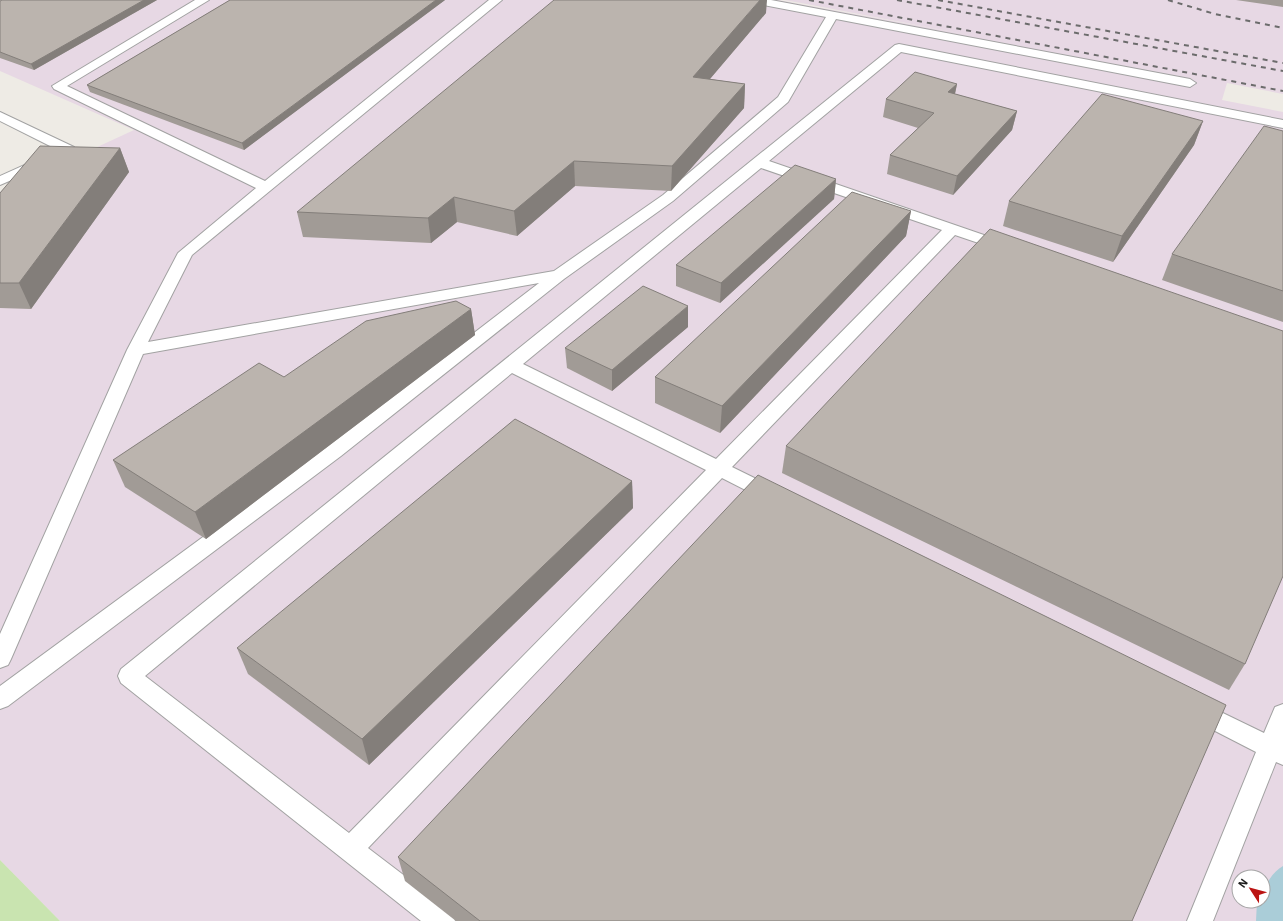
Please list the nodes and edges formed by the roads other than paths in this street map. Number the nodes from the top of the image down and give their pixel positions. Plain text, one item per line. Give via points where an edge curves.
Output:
1 (202, 0) edge
2 (496, 0) edge
3 (753, 0) edge
4 (833, 15) junction
5 (1190, 83) dead end
6 (0, 116) edge
7 (1283, 124) edge
8 (758, 162) junction
9 (0, 181) edge
10 (267, 188) junction
11 (952, 228) junction
12 (1020, 252) edge
13 (559, 275) junction
14 (136, 350) junction
15 (510, 365) junction
16 (720, 468) junction
17 (790, 504) edge
18 (0, 658) edge
19 (0, 699) edge
20 (1178, 701) edge
21 (1283, 714) edge
22 (1277, 751) edge
23 (350, 849) junction
24 (442, 921) edge
25 (1200, 921) edge

1 - 10 lane via 58,86
2 - 10 lane
3 - 4 lane
4 - 5 lane
4 - 13 lane via 783,99 668,198
6 - 9 lane via 69,150
7 - 8 lane via 899,48
8 - 11 lane
8 - 15 lane
10 - 14 lane via 186,253
11 - 12 lane
11 - 16 lane
13 - 14 lane
13 - 19 lane via 334,451
14 - 18 lane
15 - 16 lane
15 - 23 lane via 129,676
16 - 17 lane
16 - 23 lane
20 - 22 lane
21 - 22 lane
22 - 25 lane
23 - 24 lane

